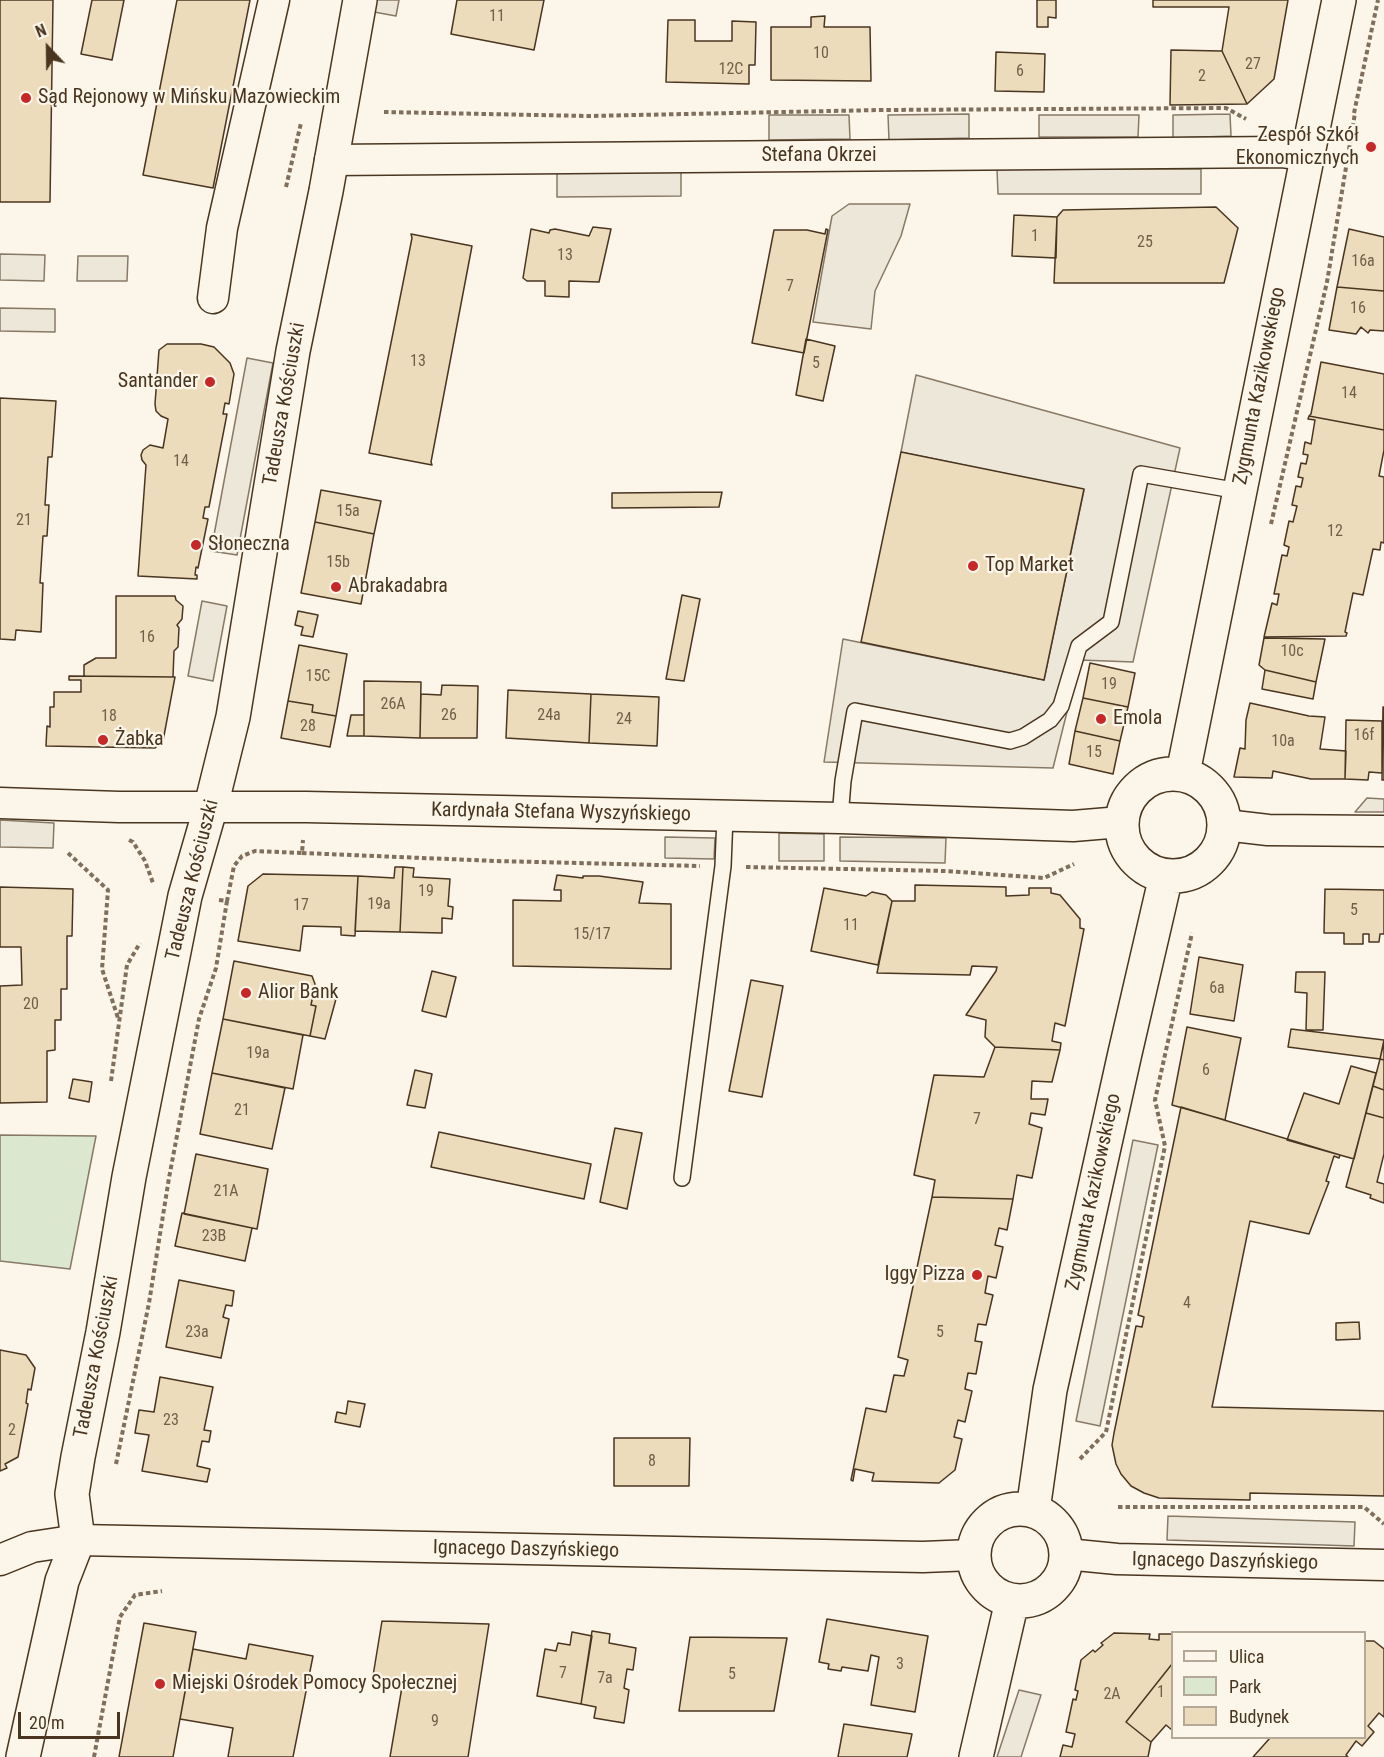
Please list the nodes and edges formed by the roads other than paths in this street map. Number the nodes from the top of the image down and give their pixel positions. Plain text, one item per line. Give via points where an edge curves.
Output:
1 (274, 0) edge
2 (360, 0) edge
3 (1339, 0) edge
4 (1307, 155) junction
5 (330, 159) junction
6 (213, 298) dead end
7 (1239, 491) junction
8 (1183, 773) junction
9 (0, 803) edge
10 (211, 806) junction
11 (725, 816) junction
12 (840, 818) junction
13 (1121, 822) junction
14 (1225, 825) junction
15 (1384, 831) edge
16 (1166, 876) junction
17 (682, 1178) dead end
18 (1034, 1510) junction
19 (78, 1540) junction
20 (1066, 1554) junction
21 (973, 1555) junction
22 (0, 1560) edge
23 (1384, 1565) edge
24 (1012, 1601) junction
25 (23, 1757) edge
26 (976, 1757) edge

1 - 6 street via 222,228
2 - 5 street, Tadeusza Kościuszki
3 - 4 street, Zygmunta Kazikowskiego
4 - 5 street, Stefana Okrzei via 1282,152
4 - 7 street, Zygmunta Kazikowskiego
5 - 10 street, Tadeusza Kościuszki via 293,351 233,717
7 - 8 street, Zygmunta Kazikowskiego
7 - 12 lane via 1141,474 1111,622 1079,646 1061,706 1050,720 1010,741 855,711
8 - 13 street via 1146,781 1125,804
8 - 14 street via 1204,783 1216,795
9 - 10 street, Kardynała Stefana Wyszyńskiego
10 - 11 street, Kardynała Stefana Wyszyńskiego
10 - 19 street, Tadeusza Kościuszki via 185,896 78,1457 72,1494
11 - 12 street, Kardynała Stefana Wyszyńskiego
11 - 17 lane via 723,866
12 - 13 street, Kardynała Stefana Wyszyńskiego via 1073,826
13 - 16 street via 1122,835 1137,862
14 - 15 street via 1268,830
14 - 16 street via 1214,858 1184,876
16 - 18 street, Zygmunta Kazikowskiego via 1050,1390
18 - 20 street via 1057,1527
18 - 21 street via 1019,1508 992,1517 975,1540
19 - 21 street, Ignacego Daszyńskiego via 911,1557
19 - 22 street, Ignacego Daszyńskiego via 32,1547
19 - 25 street, Tadeusza Kościuszki via 62,1581
20 - 23 street, Ignacego Daszyńskiego via 1117,1560
20 - 24 street via 1064,1569 1045,1593
21 - 24 street via 981,1581 990,1591
24 - 26 street

